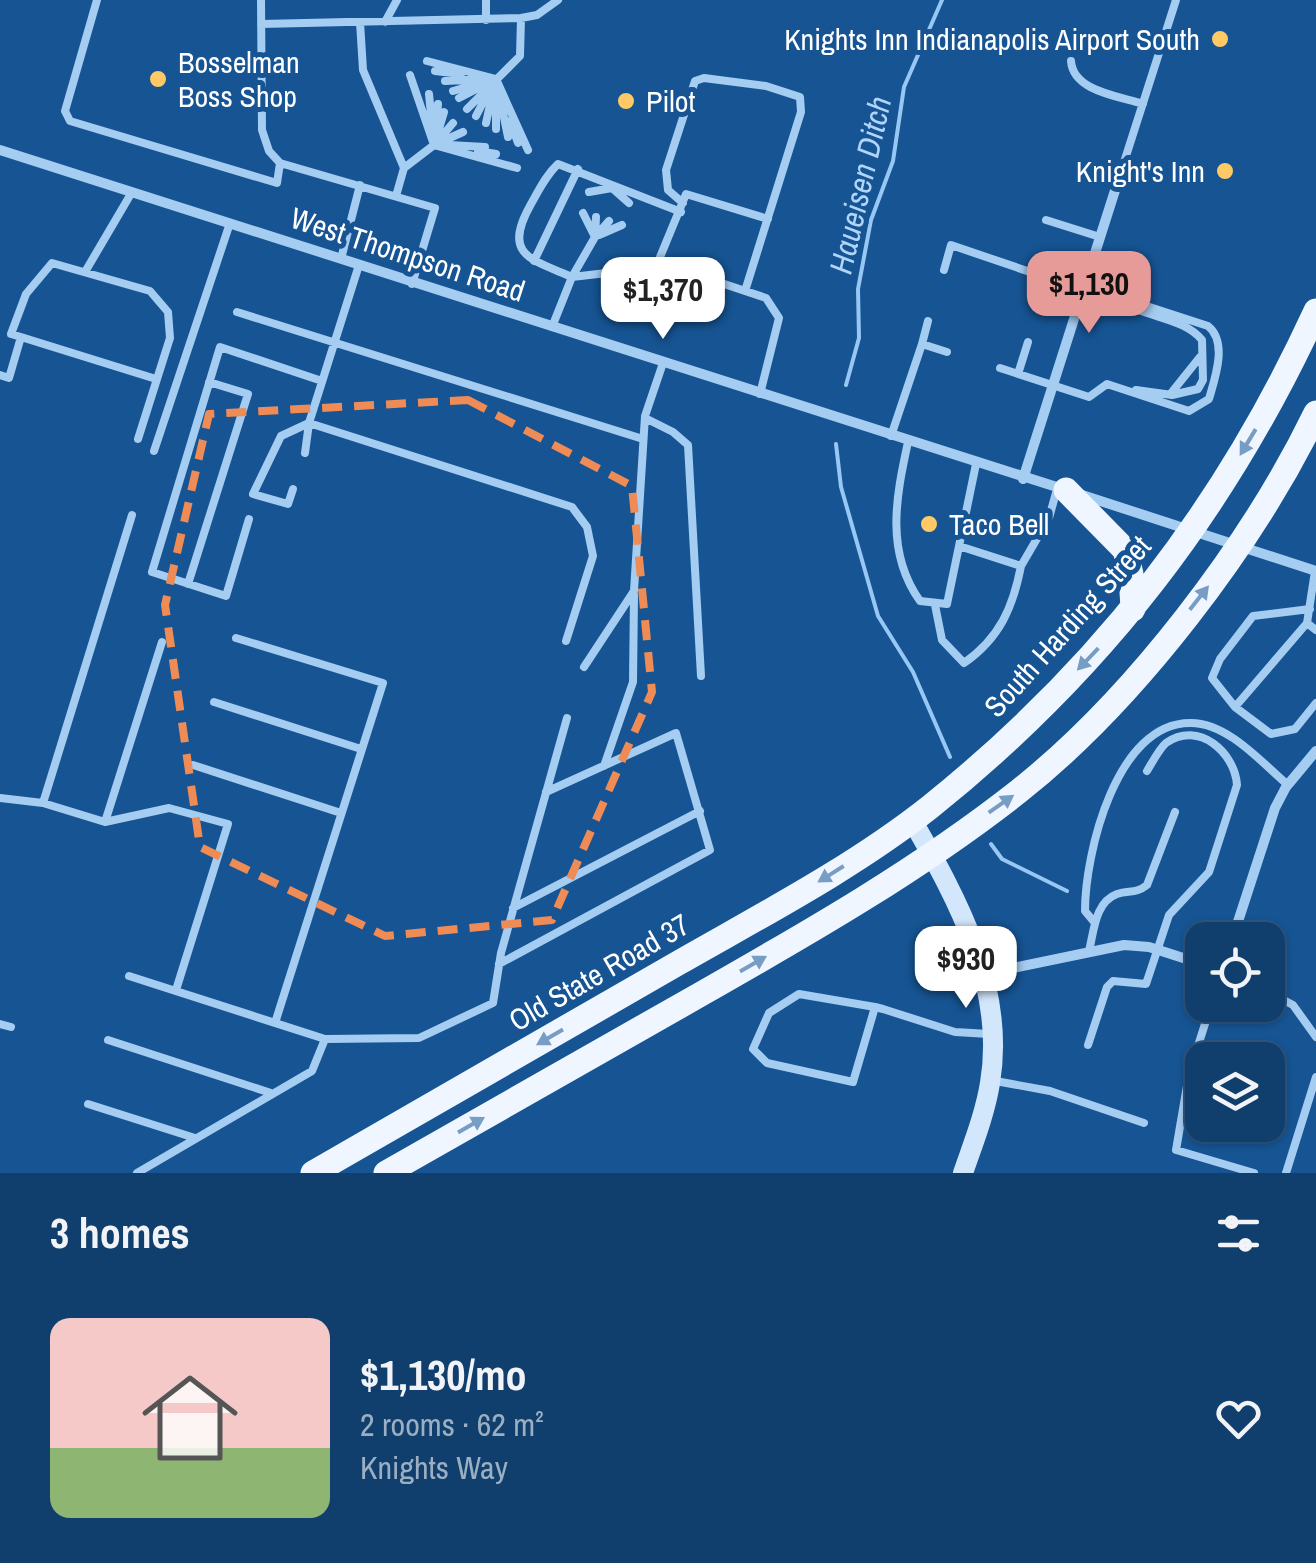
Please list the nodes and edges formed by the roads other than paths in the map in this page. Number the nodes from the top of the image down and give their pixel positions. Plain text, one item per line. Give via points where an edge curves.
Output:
1 (97, 0) edge
2 (261, 0) edge
3 (397, 0) edge
4 (486, 0) edge
5 (558, 0) edge
6 (1176, 0) edge
7 (521, 18) junction
8 (486, 20) junction
9 (360, 22) junction
10 (385, 22) junction
11 (261, 24) junction
12 (1071, 60) dead end
13 (427, 61) dead end
14 (435, 70) dead end
15 (410, 75) dead end
16 (496, 78) junction
17 (445, 81) dead end
18 (419, 85) dead end
19 (428, 94) dead end
20 (456, 94) dead end
21 (1142, 104) junction
22 (441, 108) dead end
23 (467, 108) dead end
24 (476, 116) dead end
25 (453, 123) dead end
26 (486, 123) dead end
27 (496, 130) dead end
28 (463, 132) dead end
29 (508, 137) dead end
30 (475, 140) dead end
31 (518, 143) dead end
32 (434, 145) junction
33 (484, 147) dead end
34 (0, 150) edge
35 (528, 150) dead end
36 (496, 154) dead end
37 (507, 161) dead end
38 (280, 163) junction
39 (404, 168) junction
40 (517, 168) dead end
41 (578, 169) junction
42 (1118, 181) joint
43 (360, 185) junction
44 (613, 186) junction
45 (132, 192) junction
46 (589, 192) dead end
47 (396, 196) junction
48 (602, 196) dead end
49 (617, 200) dead end
50 (629, 204) dead end
51 (682, 207) junction
52 (582, 213) dead end
53 (596, 217) dead end
54 (768, 219) junction
55 (1046, 220) dead end
56 (609, 221) dead end
57 (230, 223) junction
58 (622, 225) dead end
59 (595, 237) junction
60 (1100, 237) junction
61 (341, 259) junction
62 (534, 261) junction
63 (658, 262) junction
64 (359, 265) junction
65 (944, 270) dead end
66 (85, 272) junction
67 (572, 277) junction
68 (1048, 278) junction
69 (412, 284) junction
70 (1084, 288) junction
71 (746, 291) junction
72 (1044, 292) dead end
73 (1112, 295) junction
74 (1316, 311) edge
75 (237, 312) dead end
76 (928, 321) dead end
77 (552, 327) junction
78 (22, 338) junction
79 (335, 340) junction
80 (1028, 342) dead end
81 (922, 344) junction
82 (1202, 350) junction
83 (947, 352) dead end
84 (663, 363) junction
85 (1000, 368) dead end
86 (1018, 374) junction
87 (0, 375) edge
88 (156, 378) junction
89 (322, 381) junction
90 (210, 382) junction
91 (1107, 384) junction
92 (1053, 385) junction
93 (1158, 393) junction
94 (760, 394) junction
95 (1316, 413) edge
96 (645, 418) junction
97 (309, 423) junction
98 (891, 436) junction
99 (138, 439) dead end
100 (644, 439) junction
101 (908, 442) junction
102 (154, 451) dead end
103 (304, 454) dead end
104 (976, 464) junction
105 (1023, 479) junction
106 (293, 489) dead end
107 (1061, 489) junction
108 (132, 515) dead end
109 (249, 519) dead end
110 (1194, 530) junction
111 (1238, 544) junction
112 (959, 546) junction
113 (1021, 566) junction
114 (1316, 571) edge
115 (188, 584) junction
116 (634, 591) junction
117 (934, 605) junction
118 (1133, 609) junction
119 (1310, 609) junction
120 (1307, 623) junction
121 (1316, 630) edge
122 (236, 638) dead end
123 (566, 641) dead end
124 (162, 642) dead end
125 (584, 667) dead end
126 (700, 676) dead end
127 (214, 702) dead end
128 (1316, 703) edge
129 (1236, 707) junction
130 (567, 718) dead end
131 (361, 750) junction
132 (1316, 751) edge
133 (193, 765) dead end
134 (604, 766) junction
135 (1147, 771) dead end
136 (1288, 785) junction
137 (546, 792) junction
138 (0, 798) edge
139 (42, 803) junction
140 (700, 812) junction
141 (1175, 812) dead end
142 (341, 814) junction
143 (912, 820) junction
144 (105, 822) junction
145 (932, 854) junction
146 (513, 908) junction
147 (1238, 922) edge
148 (1096, 923) junction
149 (1089, 950) junction
150 (1157, 950) junction
151 (1185, 959) edge
152 (499, 964) junction
153 (984, 974) junction
154 (128, 976) dead end
155 (176, 990) junction
156 (1285, 1001) edge
157 (875, 1007) junction
158 (1206, 1022) edge
159 (275, 1023) junction
160 (0, 1024) edge
161 (10, 1027) dead end
162 (993, 1034) junction
163 (1316, 1037) edge
164 (325, 1039) junction
165 (108, 1040) dead end
166 (1088, 1045) dead end
167 (1316, 1076) edge
168 (990, 1080) junction
169 (271, 1094) junction
170 (88, 1104) dead end
171 (1144, 1123) dead end
172 (195, 1138) junction
173 (137, 1173) edge
174 (314, 1173) edge
175 (386, 1173) edge
176 (964, 1173) edge
177 (1254, 1173) edge
178 (1286, 1173) edge

1 - 38 lane via 65,111 70,122 276,183
2 - 11 lane
3 - 10 lane
4 - 8 lane
5 - 7 lane
6 - 21 lane
7 - 8 lane
7 - 16 lane via 520,56
8 - 10 lane
9 - 10 lane
9 - 11 lane
9 - 39 lane via 363,70
11 - 38 lane via 262,130
12 - 21 lane via 1081,83
13 - 16 lane
14 - 16 lane
15 - 32 lane
16 - 17 lane
16 - 20 lane
16 - 23 lane
16 - 24 lane
16 - 26 lane
16 - 27 lane
16 - 29 lane
16 - 31 lane
16 - 35 lane
18 - 32 lane
19 - 32 lane
21 - 42 lane
22 - 32 lane
25 - 32 lane
28 - 32 lane
30 - 32 lane
32 - 33 lane
32 - 36 lane
32 - 37 lane
32 - 39 lane
32 - 40 lane
34 - 45 street, West Thompson Road
38 - 43 lane
39 - 47 lane
41 - 44 lane
41 - 62 lane
41 - 62 lane via 558,164 548,173 518,226 522,249
42 - 60 street
43 - 47 lane
43 - 61 lane
44 - 46 lane
44 - 48 lane
44 - 49 lane
44 - 50 lane
44 - 51 lane
45 - 57 street, West Thompson Road
45 - 66 lane
47 - 69 lane via 436,208
51 - 54 lane via 686,194
51 - 54 lane via 668,190 666,170 694,82 766,86 802,103
51 - 63 lane
52 - 59 lane
53 - 59 lane
54 - 71 lane
55 - 60 lane
56 - 59 lane
57 - 61 street, West Thompson Road
57 - 102 lane
58 - 59 lane
59 - 67 lane
60 - 70 street
61 - 64 street, West Thompson Road
62 - 67 lane
63 - 67 lane
63 - 71 lane
64 - 69 street, West Thompson Road
64 - 79 lane
65 - 68 lane via 951,245
66 - 78 lane via 52,263 26,294 12,334
66 - 88 lane via 150,291 168,312 170,338
67 - 77 lane
68 - 70 lane
68 - 72 lane
69 - 77 street, West Thompson Road
70 - 73 lane
70 - 92 street
71 - 94 lane via 766,298 779,318
73 - 82 lane via 1135,312 1193,330
73 - 91 lane via 1208,326 1219,340 1210,399 1189,411
74 -> 110 main road, South Harding Street
75 - 79 lane
76 - 81 lane
77 - 84 street, West Thompson Road
78 - 87 lane via 9,378
78 - 88 lane
79 - 89 lane
79 - 100 lane
80 - 86 lane
81 - 83 lane
81 - 98 lane
82 - 93 lane via 1177,390
82 - 93 lane via 1200,386
84 - 94 street, West Thompson Road
84 - 96 lane
85 - 86 lane
86 - 92 lane
88 - 99 lane
89 - 90 lane via 220,347
89 - 97 lane
90 - 115 lane via 152,572
90 - 115 lane via 248,394
91 - 92 lane via 1088,397
91 - 93 lane
92 - 105 street
94 - 98 street, West Thompson Road
95 - 111 main road
96 - 100 lane
96 - 126 lane via 688,445
97 - 103 lane
97 - 106 lane via 281,436 253,494 288,504
97 - 123 lane via 572,507 587,526 593,556
98 - 101 street, West Thompson Road
100 - 116 lane
101 - 104 street, West Thompson Road
101 - 117 lane via 895,518 897,553 913,592
104 - 105 street, West Thompson Road
104 - 112 lane
105 - 107 street, West Thompson Road
107 - 110 street, West Thompson Road
107 - 113 lane
107 - 118 main road via 1126,550
108 - 139 lane
109 - 115 lane via 226,596
110 - 111 street, West Thompson Road
110 - 118 main road, South Harding Street
111 - 114 street, West Thompson Road
145 -> 111 main road via 1066,750 1155,655
112 - 113 lane
112 - 117 lane via 947,604
113 - 117 lane via 1013,604 984,649 964,663 942,640
114 - 119 lane
116 - 125 lane
116 - 134 lane via 633,682
118 -> 143 main road, South Harding Street via 989,758
119 - 120 lane
119 - 129 lane via 1253,616 1220,659 1212,678
120 - 121 lane
120 - 129 lane
122 - 131 lane via 382,684
124 - 144 lane
127 - 131 lane
128 - 129 lane via 1295,730 1270,734
130 - 137 lane
131 - 142 lane
132 - 136 street
133 - 142 lane
134 - 137 lane
134 - 140 lane via 676,733
135 - 150 lane via 1166,743 1190,736 1224,750 1236,770 1234,800 1209,872 1169,915
136 - 147 street
136 - 148 lane via 1210,728 1192,723 1154,735 1119,772 1111,791 1085,886 1084,911
137 - 146 lane
138 - 139 lane
139 - 144 lane
140 - 146 lane
140 - 152 lane via 710,850
141 - 148 lane via 1147,885 1106,901
142 - 159 lane
143 - 145 street
143 -> 174 main road, Old State Road 37 via 766,913
144 - 155 lane via 170,808 228,824
145 - 153 street
175 -> 145 main road via 792,942
146 - 152 lane
148 - 149 lane
149 - 150 street
149 - 153 street
150 - 151 street
150 - 166 lane via 1146,984 1114,981 1107,987
152 - 164 lane via 493,1003 419,1038
153 - 162 street
154 - 155 lane
155 - 159 lane
156 - 163 lane
157 - 157 lane via 800,994 769,1013 753,1048 767,1062 853,1082
157 - 162 lane via 956,1032
158 - 177 lane via 1176,1150
159 - 164 lane
160 - 161 lane
162 - 168 street
164 - 169 lane via 312,1070
165 - 169 lane
167 - 178 lane
168 - 171 lane via 1050,1091
168 - 176 street
169 - 172 lane
170 - 172 lane
172 - 173 lane

